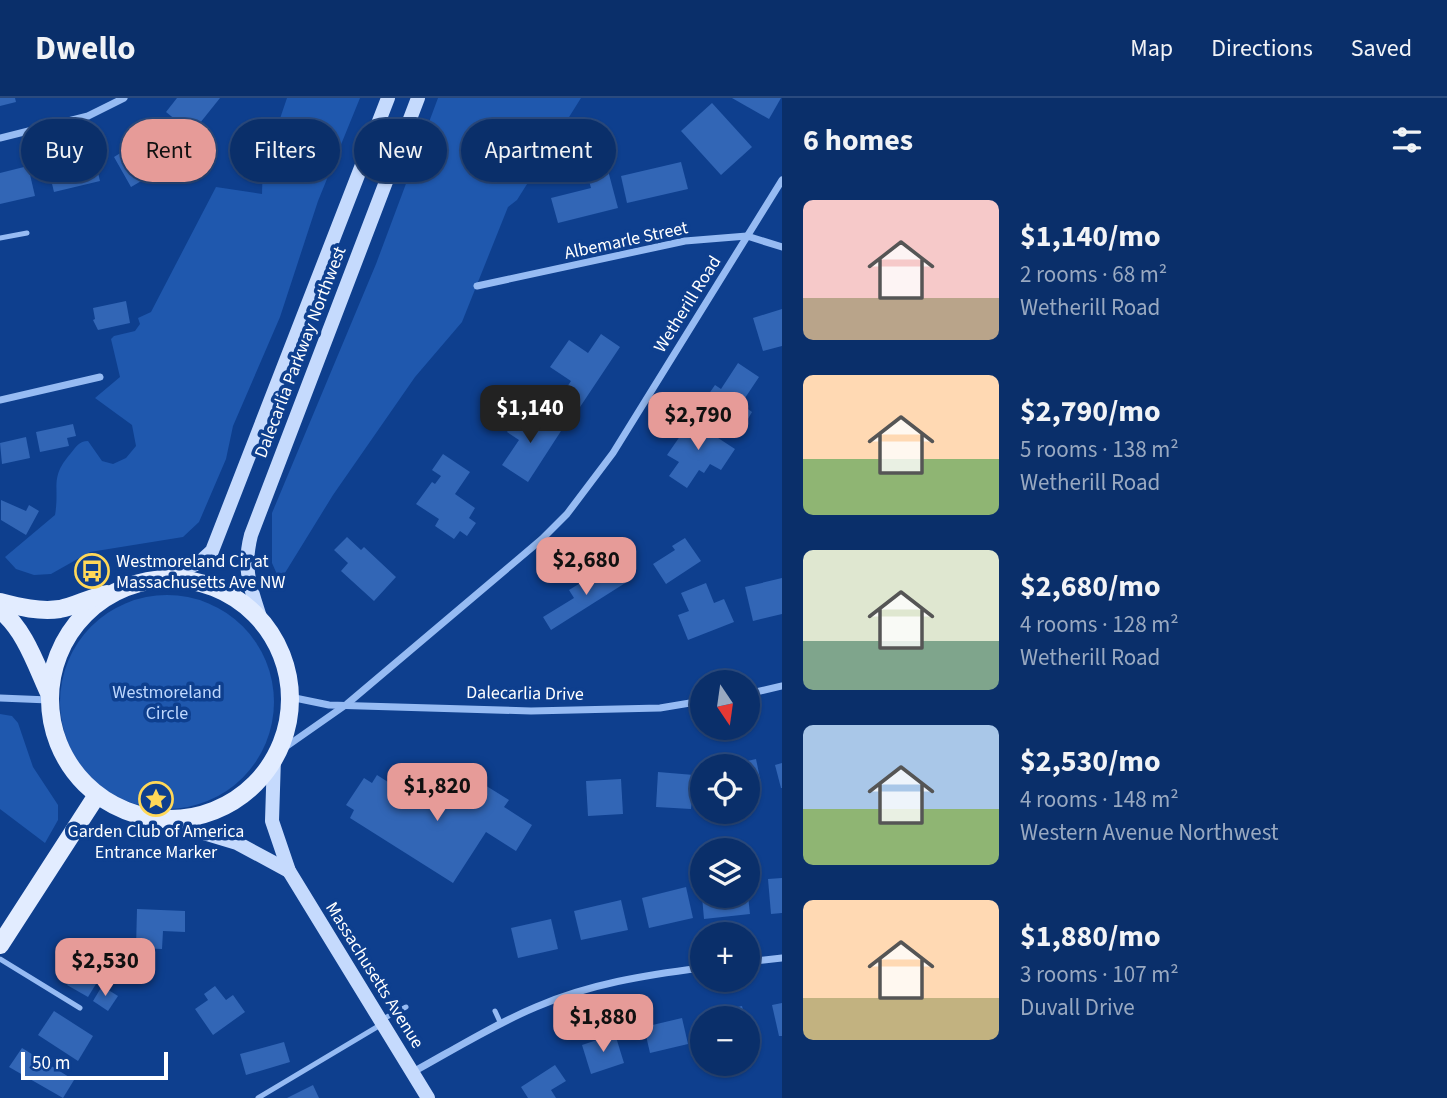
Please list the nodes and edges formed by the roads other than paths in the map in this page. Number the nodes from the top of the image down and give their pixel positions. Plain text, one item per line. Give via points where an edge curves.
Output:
1 (124, 98) edge
2 (388, 98) edge
3 (418, 98) edge
4 (0, 138) edge
5 (782, 180) edge
6 (27, 233) dead end
7 (747, 236) junction
8 (0, 239) edge
9 (782, 247) edge
10 (477, 286) dead end
11 (100, 377) dead end
12 (0, 400) edge
13 (162, 580) junction
14 (118, 592) junction
15 (0, 601) edge
16 (0, 610) edge
17 (262, 623) junction
18 (782, 686) edge
19 (760, 691) edge
20 (49, 697) junction
21 (290, 697) junction
22 (0, 698) edge
23 (690, 703) edge
24 (348, 704) junction
25 (276, 756) junction
26 (97, 795) junction
27 (154, 818) junction
28 (289, 871) junction
29 (0, 945) edge
30 (782, 958) edge
31 (0, 959) edge
32 (760, 961) edge
33 (690, 969) edge
34 (407, 1007) dead end
35 (80, 1009) dead end
36 (495, 1011) dead end
37 (381, 1022) junction
38 (501, 1024) junction
39 (412, 1072) junction
40 (258, 1098) edge
41 (428, 1098) edge

1 - 4 street via 88,116
2 - 13 main road, Dalecarlia Parkway Northwest via 212,551
3 - 17 main road, Dalecarlia Parkway Northwest via 251,535 246,576
5 - 7 street, Wetherill Road
6 - 8 lane
7 - 9 street, Albemarle Street
7 - 10 street, Albemarle Street via 685,242
7 - 24 street, Wetherill Road via 613,453 567,513
11 - 12 street
13 - 14 main road
13 - 17 main road via 208,586 240,602
14 - 15 main road via 62,608 37,609
14 - 20 main road via 87,613 64,643
16 - 20 main road via 26,645
17 - 21 main road via 280,649
18 - 19 street
20 - 22 street
20 - 26 main road via 61,750 78,777
21 - 24 street, Dalecarlia Drive
21 - 25 main road via 287,725
23 - 24 street, Dalecarlia Drive via 531,711
24 - 25 street
25 - 27 main road via 257,782 234,801 203,815
25 - 28 main road, Massachusetts Avenue via 272,821
26 - 27 main road via 126,811
26 - 29 main road
27 - 28 main road via 237,843
28 - 37 main road, Massachusetts Avenue
30 - 32 street
31 - 35 lane
33 - 38 street via 573,993
34 - 37 lane
36 - 38 lane
37 - 39 main road, Massachusetts Avenue
37 - 40 lane
38 - 39 street
39 - 41 main road, Massachusetts Avenue

